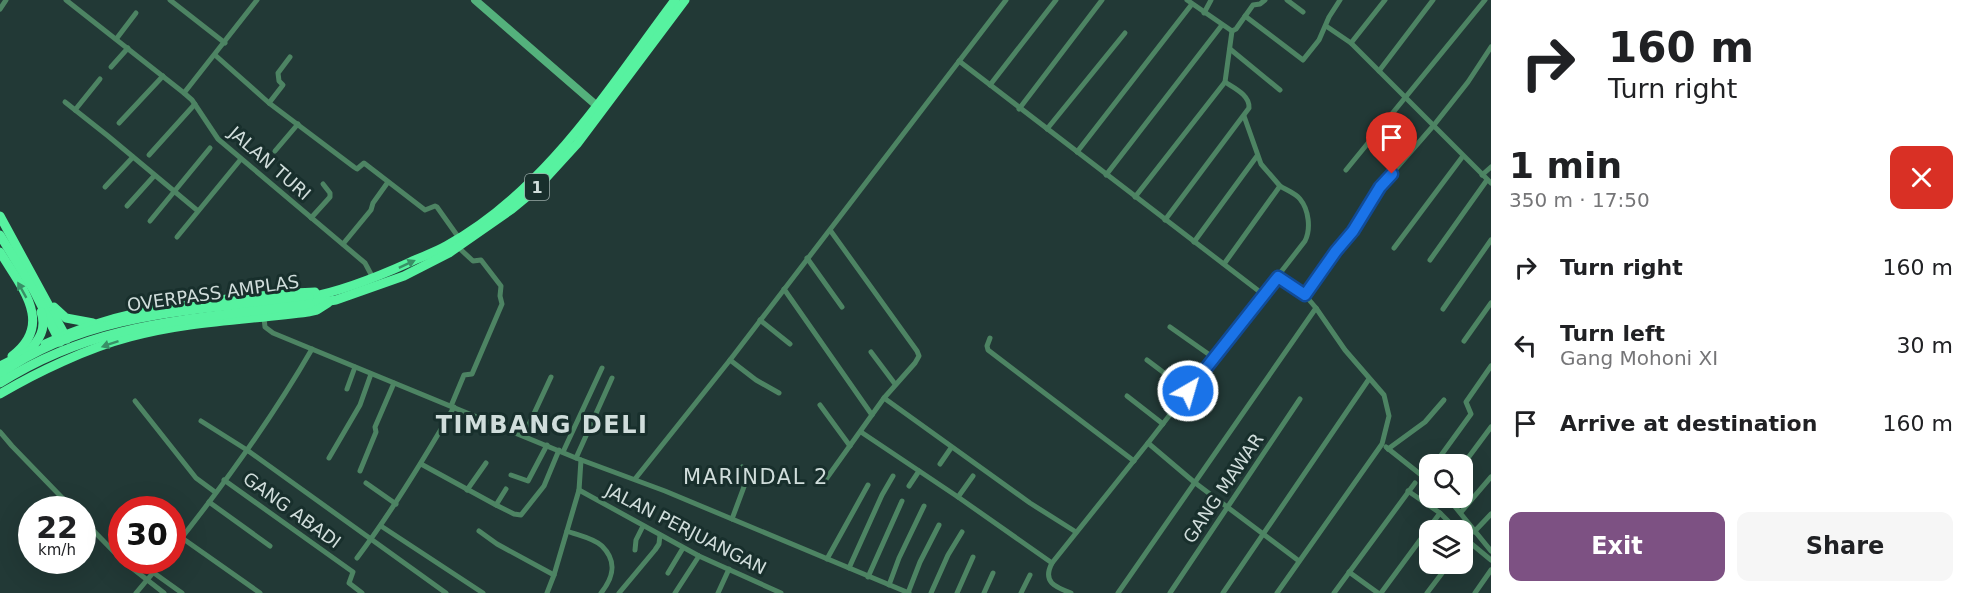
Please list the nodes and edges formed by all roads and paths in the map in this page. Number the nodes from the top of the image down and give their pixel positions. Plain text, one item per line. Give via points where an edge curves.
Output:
1 (6, 0) edge
2 (66, 0) edge
3 (170, 0) edge
4 (475, 0) edge
5 (675, 0) edge
6 (685, 0) edge
7 (1006, 0) edge
8 (1056, 0) edge
9 (1102, 0) edge
10 (1211, 0) edge
11 (1265, 0) edge
12 (1287, 0) edge
13 (1340, 0) edge
14 (1385, 0) edge
15 (1433, 0) edge
16 (1485, 0) edge
17 (255, 1) edge
18 (1189, 2) edge
19 (1251, 3) edge
20 (0, 9) edge
21 (1303, 12) dead end
22 (136, 13) dead end
23 (1204, 13) junction
24 (1245, 16) junction
25 (1222, 26) junction
26 (1326, 26) junction
27 (1232, 31) junction
28 (1125, 33) dead end
29 (117, 38) junction
30 (225, 43) junction
31 (1351, 43) junction
32 (1491, 46) edge
33 (128, 48) junction
34 (1230, 49) junction
35 (215, 55) junction
36 (290, 57) dead end
37 (959, 61) junction
38 (111, 67) dead end
39 (1379, 71) junction
40 (163, 76) junction
41 (100, 79) dead end
42 (1225, 82) junction
43 (990, 85) junction
44 (1280, 90) dead end
45 (184, 93) junction
46 (1406, 98) junction
47 (64, 102) dead end
48 (269, 104) junction
49 (195, 105) junction
50 (596, 105) junction
51 (1019, 109) junction
52 (75, 110) junction
53 (1244, 116) junction
54 (119, 123) dead end
55 (298, 124) junction
56 (1434, 125) junction
57 (1047, 129) junction
58 (210, 148) dead end
59 (275, 151) dead end
60 (1077, 152) junction
61 (149, 155) dead end
62 (1257, 156) junction
63 (1463, 156) junction
64 (133, 157) junction
65 (241, 159) junction
66 (1491, 167) edge
67 (1346, 170) dead end
68 (1106, 175) junction
69 (1482, 175) junction
70 (154, 176) junction
71 (388, 182) junction
72 (1489, 182) edge
73 (323, 184) dead end
74 (1280, 186) junction
75 (105, 187) dead end
76 (175, 191) junction
77 (1135, 197) junction
78 (127, 206) dead end
79 (198, 211) junction
80 (0, 216) edge
81 (311, 218) junction
82 (1165, 220) junction
83 (150, 221) dead end
84 (830, 230) junction
85 (0, 235) edge
86 (177, 237) dead end
87 (1491, 240) edge
88 (1194, 242) junction
89 (458, 243) junction
90 (343, 244) junction
91 (1394, 248) dead end
92 (0, 252) edge
93 (807, 258) junction
94 (1430, 260) dead end
95 (1224, 264) junction
96 (1278, 277) junction
97 (373, 278) junction
98 (784, 289) junction
99 (34, 291) junction
100 (1264, 295) junction
101 (1305, 295) junction
102 (331, 296) junction
103 (47, 299) junction
104 (309, 301) junction
105 (1491, 303) edge
106 (842, 307) dead end
107 (1316, 308) junction
108 (1443, 309) dead end
109 (264, 318) junction
110 (760, 320) junction
111 (95, 323) junction
112 (1170, 327) dead end
113 (61, 336) junction
114 (990, 338) dead end
115 (1464, 341) dead end
116 (790, 344) dead end
117 (312, 349) junction
118 (28, 352) junction
119 (872, 352) dead end
120 (1214, 358) junction
121 (70, 360) junction
122 (730, 360) junction
123 (1147, 360) dead end
124 (0, 366) edge
125 (1491, 366) edge
126 (355, 367) junction
127 (602, 368) dead end
128 (0, 374) edge
129 (371, 374) junction
130 (551, 378) dead end
131 (612, 378) dead end
132 (1370, 379) junction
133 (0, 383) edge
134 (394, 383) junction
135 (895, 384) junction
136 (346, 389) dead end
137 (1188, 391) junction
138 (779, 393) dead end
139 (0, 394) edge
140 (1127, 396) dead end
141 (884, 398) junction
142 (1300, 399) dead end
143 (135, 400) dead end
144 (1444, 400) dead end
145 (0, 401) edge
146 (820, 405) dead end
147 (453, 406) junction
148 (872, 416) junction
149 (201, 421) dead end
150 (1163, 424) junction
151 (1491, 427) edge
152 (0, 432) edge
153 (861, 432) junction
154 (524, 435) junction
155 (1148, 444) junction
156 (1382, 444) junction
157 (547, 445) junction
158 (850, 446) junction
159 (951, 448) junction
160 (1388, 449) junction
161 (247, 450) junction
162 (561, 451) junction
163 (1442, 454) edge
164 (1470, 454) edge
165 (329, 458) dead end
166 (579, 459) junction
167 (1134, 461) junction
168 (486, 463) dead end
169 (421, 464) junction
170 (940, 464) dead end
171 (742, 467) dead end
172 (360, 471) dead end
173 (919, 471) junction
174 (511, 474) dead end
175 (1419, 474) edge
176 (893, 476) dead end
177 (973, 476) dead end
178 (1491, 477) edge
179 (634, 479) junction
180 (224, 480) junction
181 (824, 482) dead end
182 (1194, 482) junction
183 (366, 483) dead end
184 (1415, 483) dead end
185 (868, 485) dead end
186 (909, 486) dead end
187 (506, 489) dead end
188 (467, 490) junction
189 (579, 490) junction
190 (1408, 491) junction
191 (215, 492) junction
192 (60, 496) edge
193 (958, 497) junction
194 (902, 501) dead end
195 (209, 502) junction
196 (396, 504) junction
197 (496, 505) junction
198 (924, 506) dead end
199 (1228, 507) junction
200 (1457, 508) edge
201 (1461, 512) junction
202 (1440, 513) junction
203 (1491, 514) edge
204 (732, 519) junction
205 (1447, 520) edge
206 (939, 525) dead end
207 (381, 526) junction
208 (643, 526) junction
209 (479, 531) dead end
210 (567, 531) junction
211 (962, 532) dead end
212 (1076, 532) junction
213 (1474, 532) junction
214 (96, 533) edge
215 (186, 533) edge
216 (1264, 534) junction
217 (660, 535) junction
218 (372, 539) junction
219 (186, 541) edge
220 (1473, 545) edge
221 (108, 546) edge
222 (270, 546) dead end
223 (683, 548) junction
224 (635, 550) dead end
225 (1491, 551) edge
226 (699, 556) junction
227 (973, 557) dead end
228 (357, 558) dead end
229 (827, 559) junction
230 (1491, 560) edge
231 (1299, 561) junction
232 (1052, 563) junction
233 (849, 568) junction
234 (729, 569) junction
235 (1491, 570) edge
236 (1349, 572) junction
237 (668, 573) dead end
238 (993, 573) dead end
239 (140, 574) edge
240 (153, 574) edge
241 (155, 574) edge
242 (1441, 574) edge
243 (554, 575) junction
244 (1030, 575) dead end
245 (868, 576) junction
246 (147, 580) junction
247 (889, 585) junction
248 (1062, 591) edge
249 (136, 593) edge
250 (164, 593) edge
251 (182, 593) edge
252 (260, 593) edge
253 (362, 593) edge
254 (446, 593) edge
255 (483, 593) edge
256 (547, 593) edge
257 (601, 593) edge
258 (619, 593) edge
259 (675, 593) edge
260 (718, 593) edge
261 (780, 593) edge
262 (909, 593) edge
263 (931, 593) edge
264 (957, 593) edge
265 (984, 593) edge
266 (1021, 593) edge
267 (1071, 593) edge
268 (1118, 593) edge
269 (1170, 593) edge
270 (1223, 593) edge
271 (1277, 593) edge
272 (1334, 593) edge
273 (1379, 593) edge
274 (1427, 593) edge
275 (1474, 593) edge

1 - 20 street
2 - 29 street, JALAN TURI
3 - 30 street
4 - 50 street
5 - 50 highway, 1
6 - 89 highway, 1 via 577,144 535,190
7 - 37 street
8 - 43 street
9 - 51 street
10 - 23 street
11 - 19 street
12 - 21 street
13 - 26 street
14 - 31 street
15 - 39 street
16 - 46 street
17 - 30 street
18 - 23 street
18 - 60 street
19 - 24 street
22 - 29 street
23 - 25 street
24 - 26 street via 1303,60
24 - 27 street
25 - 27 street
25 - 68 street
26 - 31 street
27 - 34 street
28 - 57 street
29 - 33 street, JALAN TURI
30 - 35 street
31 - 39 street
32 - 56 street
33 - 38 street
33 - 40 street, JALAN TURI
34 - 42 street
34 - 44 street
35 - 45 street
35 - 48 street
36 - 48 street via 278,73 283,85
37 - 43 street
37 - 84 street
39 - 46 street
40 - 45 street, JALAN TURI
40 - 54 street
41 - 52 street
42 - 53 street via 1249,101
42 - 77 street
43 - 51 street
45 - 49 street, JALAN TURI
46 - 56 street
46 - 67 street
47 - 52 street
48 - 55 street
49 - 61 street
49 - 65 street, JALAN TURI via 211,130
50 - 89 highway, 1 via 536,178
51 - 57 street
52 - 64 street
53 - 62 street
53 - 82 street
55 - 59 street
55 - 71 street via 357,169 364,163
56 - 63 street
56 - 101 street via 1380,187
57 - 60 street
58 - 76 street
60 - 68 street
62 - 74 street
62 - 88 street
63 - 69 street
63 - 91 street
64 - 70 street
64 - 75 street
65 - 79 street
65 - 81 street, JALAN TURI
66 - 69 street
68 - 77 street
69 - 72 street
70 - 76 street
70 - 78 street
71 - 89 street via 425,210 437,207
71 - 90 street
72 - 94 street
73 - 81 street via 330,196
74 - 95 street
74 - 96 street via 1300,199 1309,228 1305,241
76 - 79 street
76 - 83 street
77 - 82 street
79 - 86 street
80 - 103 highway
81 - 90 street, JALAN TURI
82 - 88 street
84 - 93 street
84 - 135 street via 918,354 915,363
85 - 99 highway
87 - 108 street
88 - 95 street
97 -> 89 highway, 1
89 - 102 highway, 1 via 404,276
89 - 147 street via 472,261 481,260 495,277 501,286 502,304 472,374 464,375
90 - 97 street, JALAN TURI via 365,263
124 -> 92 highway via 26,343 33,318
93 - 98 street
93 - 106 street
95 - 100 street
96 - 100 street
96 - 101 street
97 - 102 highway, 1
98 - 110 street
98 - 148 street
99 - 113 highway
99 - 118 highway via 43,328
100 - 120 street
101 - 107 street
102 - 104 highway, OVERPASS AMPLAS / 1
102 - 109 highway via 317,310
102 - 111 highway via 296,292 162,307
103 - 111 highway via 66,318
103 - 113 highway
104 - 128 highway, OVERPASS AMPLAS / 1, bridge via 195,309 118,323 54,344
104 - 133 highway, OVERPASS AMPLAS / 1, bridge via 120,330 58,351
105 - 115 street
107 - 132 street
107 - 182 street
109 - 117 street via 265,327 273,333
109 -> 121 highway via 155,331
110 - 116 street
110 - 122 street
111 - 113 highway
112 - 120 street
113 - 118 highway
113 - 121 highway
114 - 167 street via 988,351
117 - 126 street
117 - 161 street
118 - 124 highway
119 - 135 street
120 - 137 street
121 - 139 highway
121 - 145 highway
122 - 138 street
122 - 179 street
123 - 137 street
125 - 163 street via 1466,402 1471,414
126 - 129 street
126 - 136 street
127 - 162 street
129 - 134 street
129 - 165 street via 360,405
130 - 154 street
131 - 166 street
132 - 156 street via 1384,395 1389,411
132 - 216 street
134 - 147 street
134 - 172 street
135 - 141 street
137 - 150 street
140 - 150 street
141 - 148 street
141 - 159 street
142 - 199 street, GANG MAWAR
143 - 191 street via 196,478
144 - 160 street via 1425,422
146 - 158 street
147 - 154 street
147 - 169 street
148 - 153 street
149 - 161 street
150 - 155 street
151 - 164 street
152 - 192 street
153 - 158 street
153 - 173 street
154 - 157 street
155 - 167 street
155 - 182 street
156 - 160 street
156 - 231 street
157 - 162 street
157 - 174 street via 528,481
158 - 181 street
159 - 170 street
159 - 212 street
160 - 175 street
161 - 180 street
161 - 218 street
162 - 166 street
162 - 197 street via 544,486 523,513 514,514
166 - 179 street
166 - 189 street
167 - 212 street
168 - 188 street
169 - 188 street
169 - 196 street
171 - 204 street via 748,476
173 - 186 street
173 - 193 street
176 - 233 street
177 - 193 street
178 - 201 street
179 - 204 street
180 - 191 street
180 - 253 street, GANG ABADI via 353,572 349,583
182 - 199 street
182 - 268 street
183 - 196 street
184 - 190 street
185 - 229 street
187 - 197 street
188 - 197 street
189 - 208 street, JALAN PERJUANGAN
189 - 210 street
190 - 202 street
190 - 236 street
191 - 195 street
193 - 232 street
194 - 245 street
195 - 215 street
195 - 222 street
196 - 207 street
198 - 247 street
199 - 216 street
199 - 269 street, GANG MAWAR
200 - 201 street
201 - 213 street
202 - 205 street
202 - 273 street
203 - 213 street
204 - 229 street
206 - 262 street
207 - 218 street
207 - 255 street
208 - 217 street, JALAN PERJUANGAN
208 - 224 street
209 - 243 street
210 - 243 street
210 - 257 street via 599,544 606,552 613,572
211 - 263 street
212 - 232 street
213 - 225 street
214 - 221 street
216 - 231 street
216 - 270 street
217 - 223 street, JALAN PERJUANGAN
217 - 258 street via 653,553
218 - 228 street
218 - 254 street
219 - 252 street
220 - 230 street
223 - 226 street, JALAN PERJUANGAN
223 - 237 street
226 - 234 street, JALAN PERJUANGAN
226 - 259 street
227 - 264 street
229 - 233 street
231 - 271 street
232 - 248 street via 1047,574
233 - 245 street
234 - 260 street
234 - 261 street, JALAN PERJUANGAN
235 - 275 street
236 - 272 street
236 - 273 street
238 - 265 street
239 - 246 street
240 - 246 street
241 - 251 street
242 - 274 street
243 - 256 street
244 - 266 street
245 - 247 street
246 - 249 street
246 - 250 street
247 - 262 street
248 - 267 street

